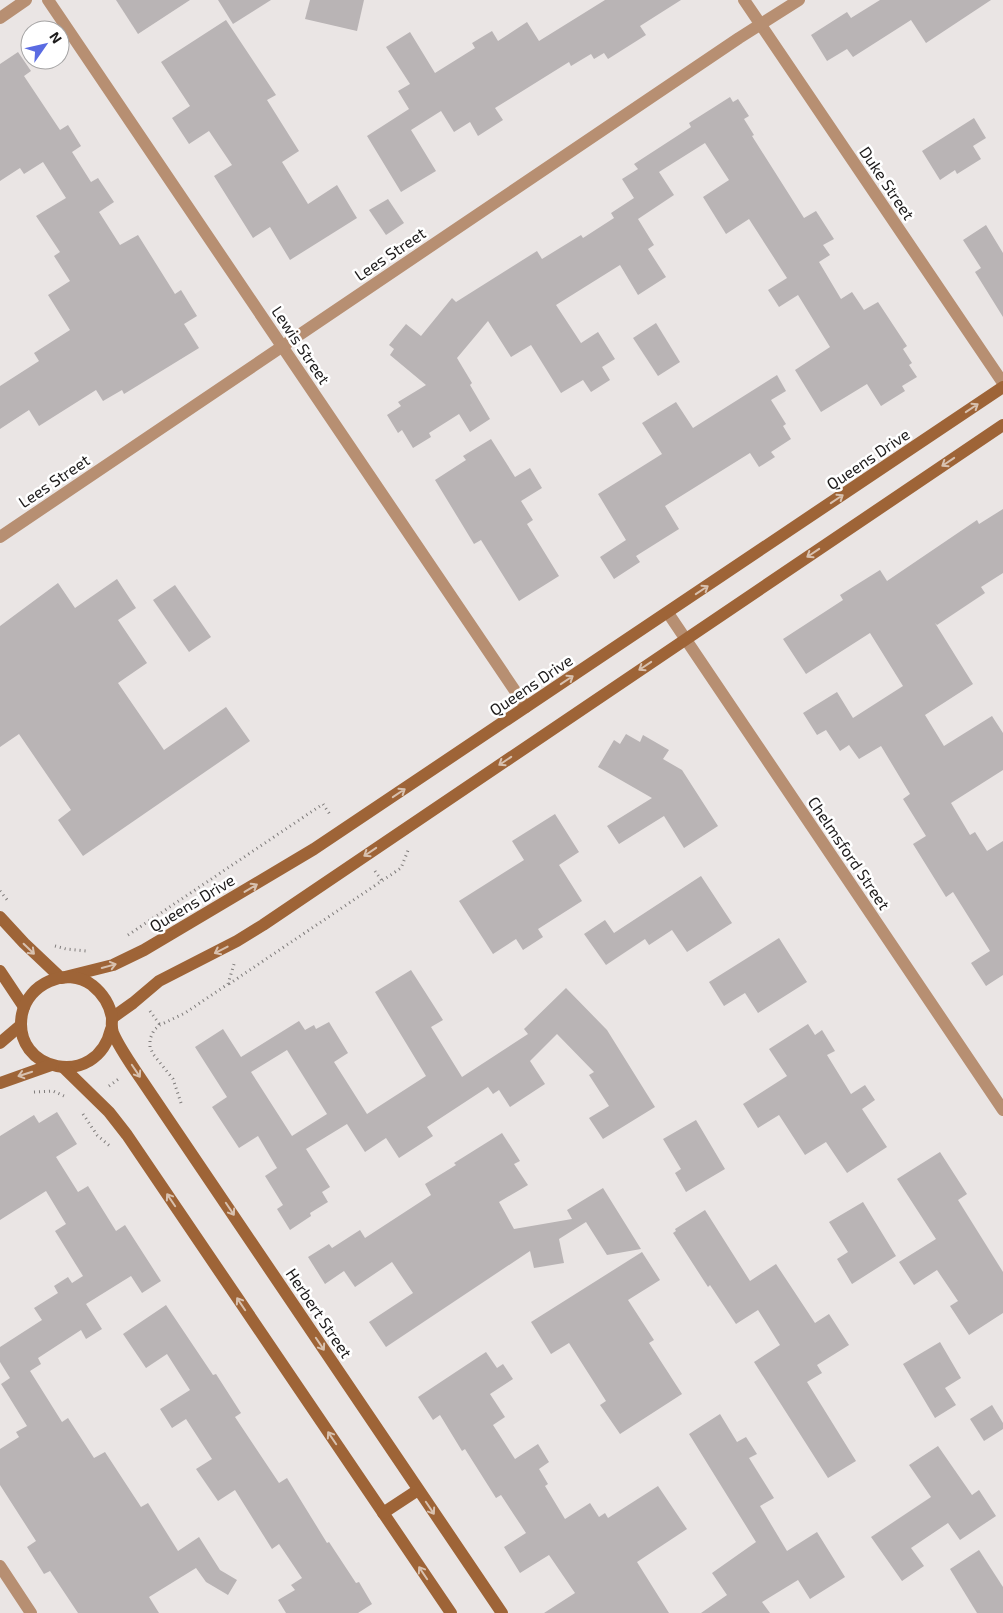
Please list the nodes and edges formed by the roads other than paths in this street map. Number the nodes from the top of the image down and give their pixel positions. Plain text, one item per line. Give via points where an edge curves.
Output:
1 (26, 0) edge
2 (48, 0) edge
3 (744, 0) edge
4 (799, 0) edge
5 (0, 18) edge
6 (760, 24) junction
7 (282, 347) junction
8 (1003, 384) edge
9 (1003, 388) edge
10 (1003, 425) edge
11 (0, 537) edge
12 (668, 613) junction
13 (685, 639) junction
14 (526, 707) junction
15 (0, 917) edge
16 (0, 971) edge
17 (61, 978) junction
18 (24, 1007) junction
19 (112, 1024) junction
20 (21, 1025) junction
21 (0, 1043) edge
22 (58, 1067) junction
23 (0, 1083) edge
24 (1003, 1110) edge
25 (418, 1490) junction
26 (383, 1513) junction
27 (0, 1566) edge
28 (31, 1613) edge
29 (451, 1613) edge
30 (502, 1613) edge

1 - 5 street
2 - 7 street, Lewis Street
3 - 6 street, Duke Street
4 - 6 street, Lees Street
6 - 7 street, Lees Street
6 - 8 street, Duke Street
7 - 11 street, Lees Street
7 - 14 street, Lewis Street
12 -> 9 main road, Queens Drive
10 -> 13 main road
12 - 13 street, Chelmsford Street
14 -> 12 main road, Queens Drive
13 -> 19 main road via 244,937 159,981
13 - 24 street, Chelmsford Street
17 -> 14 main road, Queens Drive via 119,963 185,927 342,832
15 -> 17 main road
16 - 18 main road
17 - 18 main road via 42,984
17 - 19 main road, Herbert Street via 76,978 100,992 108,1004
18 - 20 main road
19 - 22 main road via 105,1047 97,1056 82,1065
19 -> 25 main road, Herbert Street via 134,1068
20 - 21 main road
20 - 22 main road via 30,1050 40,1059
22 -> 23 main road
26 -> 22 main road via 127,1135 94,1097
25 - 26 main road
25 -> 30 main road, Herbert Street
29 -> 26 main road
27 - 28 street

